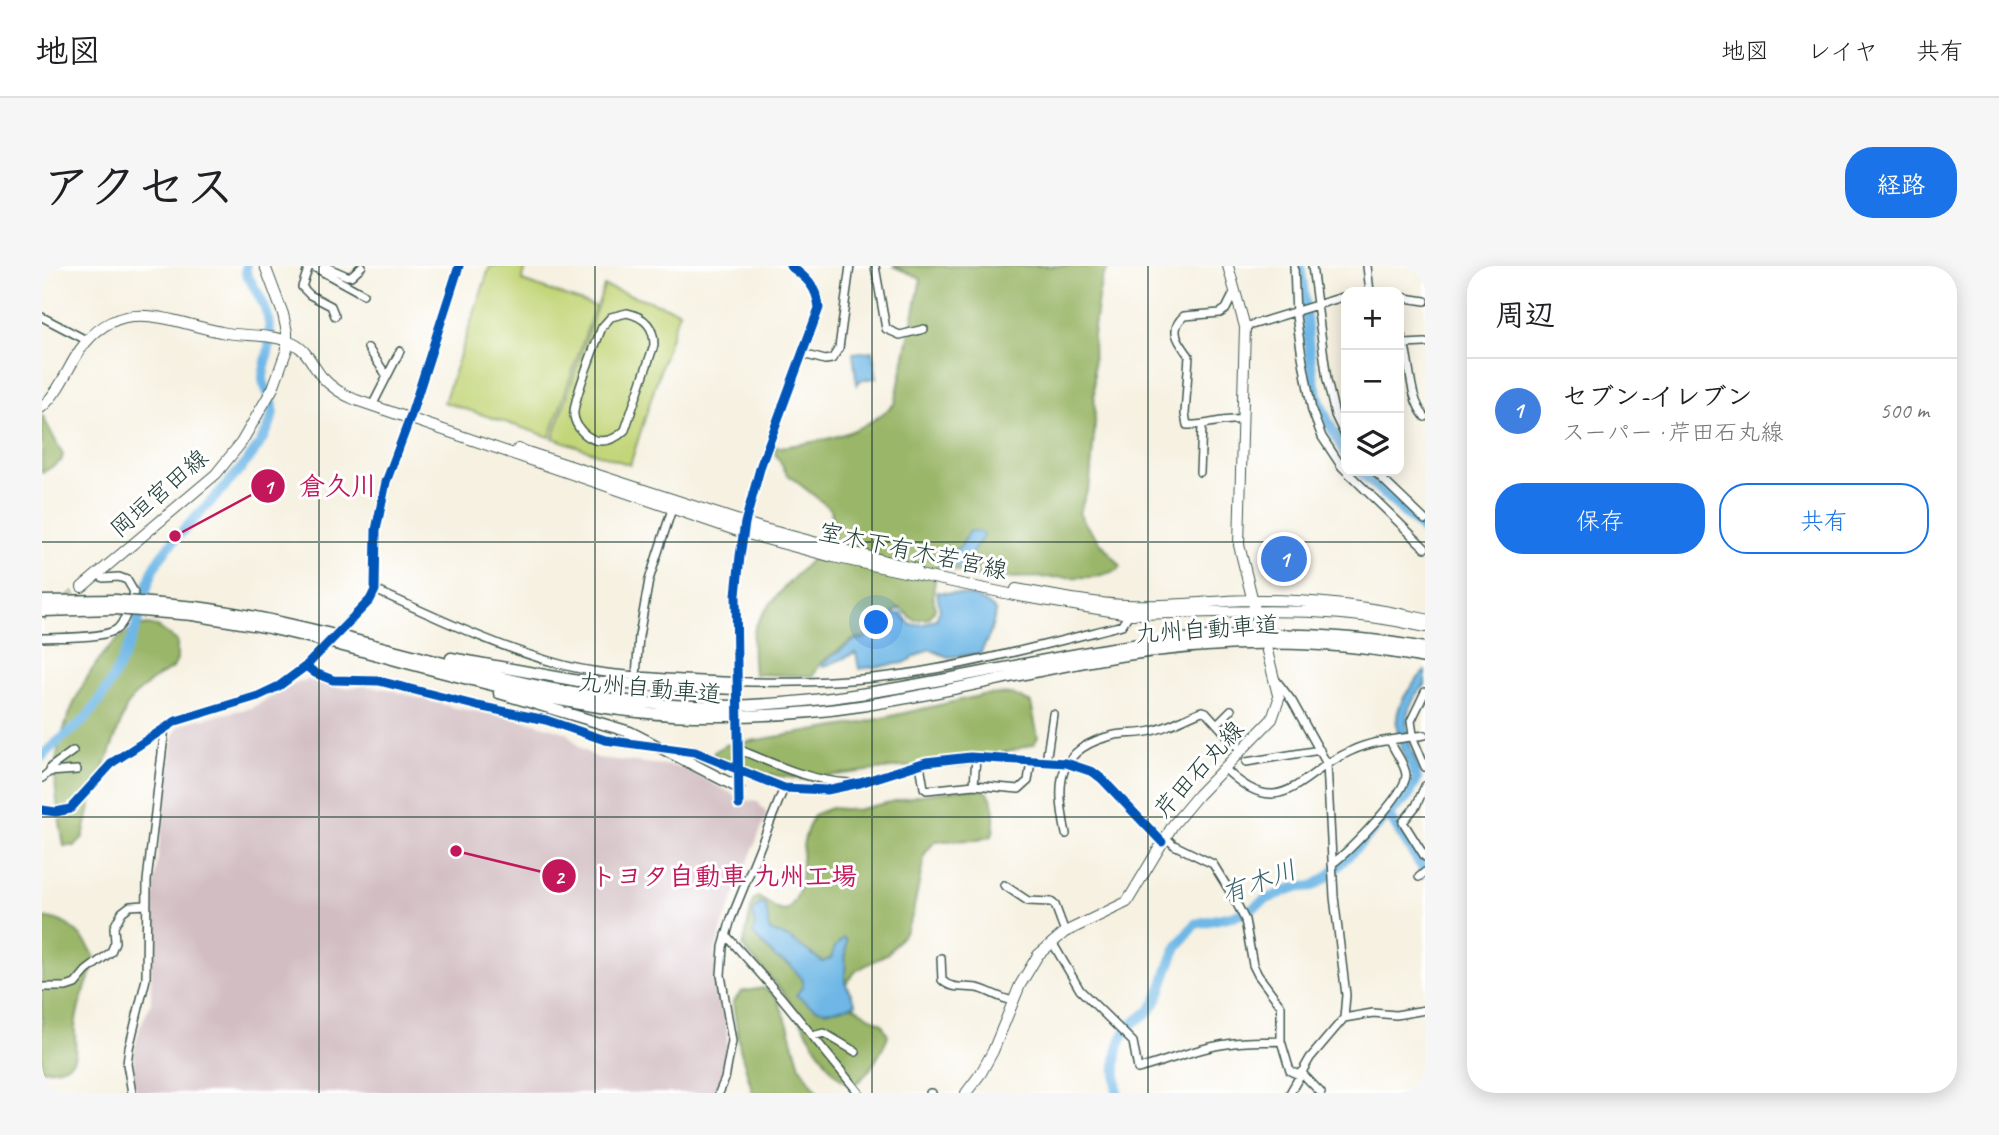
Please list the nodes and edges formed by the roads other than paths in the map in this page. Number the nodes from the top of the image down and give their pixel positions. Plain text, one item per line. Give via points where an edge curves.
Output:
1 (265, 266) edge
2 (310, 266) edge
3 (324, 266) edge
4 (362, 266) edge
5 (459, 266) edge
6 (790, 266) edge
7 (850, 266) edge
8 (875, 266) edge
9 (1228, 266) edge
10 (1294, 266) edge
11 (1312, 266) edge
12 (1367, 266) edge
13 (1369, 287) edge
14 (1235, 290) junction
15 (363, 294) dead end
16 (1404, 297) edge
17 (1341, 298) edge
18 (1425, 301) edge
19 (1318, 305) junction
20 (1296, 311) junction
21 (335, 316) dead end
22 (42, 317) edge
23 (1245, 327) junction
24 (924, 329) dead end
25 (88, 341) junction
26 (287, 341) junction
27 (1425, 343) edge
28 (1404, 344) joint
29 (369, 348) dead end
30 (400, 351) dead end
31 (803, 354) junction
32 (387, 376) junction
33 (372, 406) junction
34 (42, 407) edge
35 (1425, 417) edge
36 (410, 418) junction
37 (1242, 419) junction
38 (1202, 426) junction
39 (1341, 428) edge
40 (594, 439) joint
41 (1200, 472) dead end
42 (1379, 476) edge
43 (673, 505) junction
44 (1425, 520) edge
45 (745, 528) junction
46 (1425, 548) edge
47 (99, 574) junction
48 (82, 587) tunnel mouth
49 (375, 590) junction
50 (42, 601) edge
51 (116, 605) junction
52 (1254, 605) junction
53 (42, 611) edge
54 (194, 611) junction
55 (1129, 614) junction
56 (1425, 619) edge
57 (1258, 622) dead end
58 (1425, 627) edge
59 (42, 638) edge
60 (349, 638) junction
61 (1268, 651) dead end
62 (367, 652) junction
63 (1424, 654) edge
64 (306, 666) junction
65 (636, 676) junction
66 (1276, 679) junction
67 (733, 689) junction
68 (1425, 692) edge
69 (1231, 710) dead end
70 (1053, 714) dead end
71 (1217, 724) junction
72 (165, 727) junction
73 (1425, 735) edge
74 (1414, 736) junction
75 (1391, 740) junction
76 (641, 745) dead end
77 (673, 748) dead end
78 (738, 749) junction
79 (1320, 750) junction
80 (73, 751) dead end
81 (1241, 751) junction
82 (976, 758) junction
83 (1031, 761) junction
84 (1046, 762) junction
85 (1246, 762) dead end
86 (1066, 763) junction
87 (920, 764) junction
88 (1327, 764) junction
89 (1425, 767) edge
90 (1224, 768) junction
91 (77, 770) dead end
92 (46, 775) edge
93 (860, 783) junction
94 (974, 785) junction
95 (1425, 786) edge
96 (784, 788) junction
97 (739, 789) junction
98 (739, 804) dead end
99 (42, 810) edge
100 (1066, 834) dead end
101 (1163, 840) junction
102 (1425, 857) edge
103 (1332, 865) junction
104 (1004, 885) dead end
105 (146, 905) junction
106 (1065, 932) junction
107 (726, 935) junction
108 (1052, 942) junction
109 (941, 958) dead end
110 (42, 987) edge
111 (1014, 1001) junction
112 (1425, 1010) edge
113 (1344, 1018) junction
114 (812, 1036) junction
115 (1281, 1041) junction
116 (856, 1052) dead end
117 (1300, 1074) junction
118 (132, 1093) edge
119 (719, 1093) edge
120 (859, 1093) edge
121 (966, 1093) edge
122 (1290, 1093) edge
123 (1321, 1093) edge

1 - 26 main road, 岡垣宮田線 via 283,314
2 - 15 street
2 - 21 street via 302,287 331,306
3 - 4 street via 351,276
5 - 36 street
6 - 31 street via 808,280 818,301
7 - 31 street via 839,348 832,359
8 - 24 street via 886,329 900,335
9 - 14 main road
10 - 20 street
11 - 19 street
12 - 13 street
14 - 23 main road
14 - 38 street via 1226,310 1184,316 1176,326 1176,339 1189,356 1186,423
16 - 18 street
17 - 19 street
19 - 20 street
19 - 39 street via 1327,380
20 - 23 street
20 - 46 street via 1312,411 1329,449 1347,473
22 - 25 street
23 - 37 main road
25 - 26 main road via 115,322 149,314 221,332
25 - 34 main road
26 - 33 main road, 室木下有木若宮線 via 307,355 335,389
26 - 47 main road, 岡垣宮田線 via 272,388 241,443 216,474
27 - 28 street
28 - 35 street via 1415,401
29 - 32 street
30 - 32 street
31 - 45 street via 761,465
32 - 33 street
33 - 36 main road, 室木下有木若宮線
36 - 43 main road, 室木下有木若宮線
36 - 49 street via 386,482 376,530
37 - 38 street
37 - 52 main road via 1239,545
38 - 41 street
40 - 40 street via 614,439 628,424 654,345 648,323 637,315 611,317 596,343 574,409 579,428
42 - 44 street
43 - 45 main road, 室木下有木若宮線
43 - 65 street via 649,580
45 - 52 main road, 室木下有木若宮線 via 972,581 1085,601
45 - 55 main road, 室木下有木若宮線 via 878,568
45 - 67 street, bridge via 736,595
47 - 48 main road, 岡垣宮田線
47 - 59 street via 127,580 134,592 117,629 101,635
49 - 64 street, bridge
49 - 65 street via 545,660
50 - 51 highway, 九州自動車道
51 - 53 highway, 九州自動車道
51 - 54 highway, 九州自動車道, bridge
52 - 55 main road, 室木下有木若宮線
52 - 56 main road, 室木下有木若宮線 via 1360,605
52 - 57 main road
52 - 58 main road, 室木下有木若宮線
54 - 60 highway, 九州自動車道 via 260,617
54 - 62 highway, 九州自動車道
55 - 65 street via 1122,625 934,670 813,681
60 - 63 highway, 九州自動車道 via 565,691 720,707 854,696 1116,647 1221,636 1335,636 1393,642
60 - 67 highway via 584,682
61 - 66 main road, 芹田石丸線
62 - 63 highway, 九州自動車道 via 564,701 719,716 857,706 1180,649 1298,644
62 - 97 highway via 630,732
64 - 72 street via 258,696
64 - 76 street via 332,680 379,681 546,720 605,740
66 - 79 street
66 - 81 main road, 芹田石丸線 via 1276,714
67 - 78 street, bridge
68 - 74 street via 1411,721
69 - 71 street
70 - 84 street
71 - 81 street
71 - 86 street via 1202,711 1151,732 1099,739
72 - 99 street via 113,762 70,809
72 - 105 street
73 - 74 street
74 - 75 street
74 - 89 street
75 - 88 street via 1365,745
75 - 103 street via 1405,769 1402,789
77 - 96 street via 712,757
78 - 93 street via 825,782
78 - 97 street, bridge
79 - 85 street
79 - 88 street
80 - 92 street
81 - 90 main road, 芹田石丸線
82 - 83 street
82 - 87 street
82 - 94 street
83 - 84 street
83 - 94 street via 1028,781 1019,789
84 - 86 street
86 - 100 street via 1061,787
86 - 101 street via 1102,779
87 - 93 street
87 - 94 street via 927,790
88 - 90 street via 1296,787 1276,794 1254,791
88 - 103 street
90 - 101 main road, 芹田石丸線
91 - 92 street
93 - 96 street via 827,790
95 - 102 street via 1403,822
96 - 107 street
97 - 98 street
101 - 106 main road, 芹田石丸線 via 1127,902
101 - 115 street via 1213,864 1220,873 1245,920 1258,975 1282,1006
103 - 113 street via 1346,995
104 - 106 street via 1028,901 1055,905
105 - 110 street via 130,906 122,912 114,927 111,952 75,984
105 - 118 street via 146,979 127,1064
106 - 108 main road, 芹田石丸線
107 - 114 street
107 - 119 street via 721,975 732,1041
108 - 111 main road, 芹田石丸線 via 1027,970
108 - 115 street via 1080,990 1133,1042 1138,1069 1226,1044
109 - 111 street via 942,980 947,985 980,989
111 - 121 main road, 芹田石丸線 via 993,1052
112 - 113 street
113 - 117 street
114 - 116 street via 824,1033
114 - 120 street
115 - 117 street via 1290,1071
117 - 122 street
117 - 123 street

